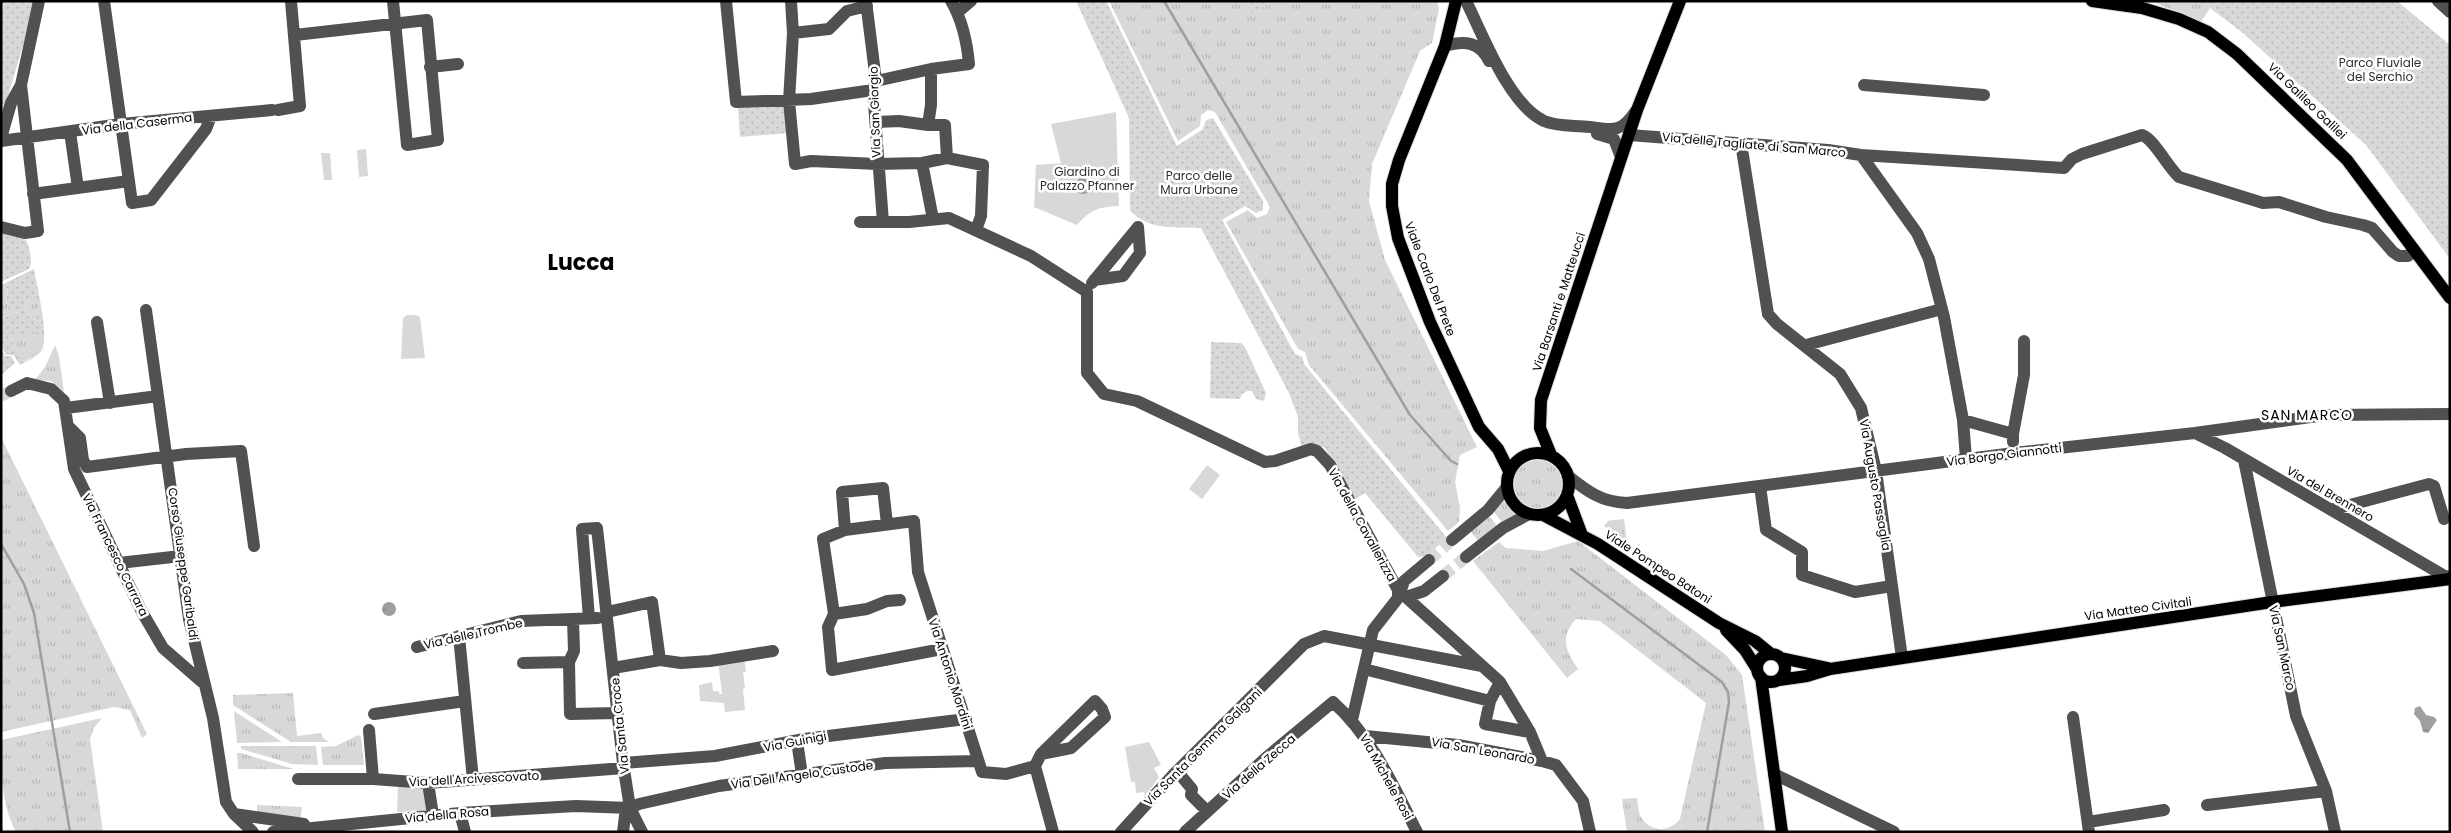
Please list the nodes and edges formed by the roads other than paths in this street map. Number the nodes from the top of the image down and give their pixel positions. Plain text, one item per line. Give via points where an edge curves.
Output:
1 (39, 1) edge
2 (104, 1) edge
3 (291, 1) edge
4 (393, 1) edge
5 (726, 1) edge
6 (791, 1) edge
7 (971, 1) edge
8 (1456, 1) edge
9 (1466, 1) edge
10 (1680, 1) edge
11 (2092, 1) edge
12 (2438, 1) edge
13 (866, 4) edge
14 (955, 7) edge
15 (2450, 12) edge
16 (396, 25) junction
17 (793, 33) junction
18 (295, 35) junction
19 (1446, 46) junction
20 (458, 64) dead end
21 (430, 65) junction
22 (931, 69) junction
23 (20, 85) junction
24 (874, 85) junction
25 (1864, 85) dead end
26 (1984, 95) dead end
27 (790, 101) junction
28 (1637, 110) junction
29 (211, 116) junction
30 (877, 122) junction
31 (122, 124) junction
32 (928, 125) junction
33 (70, 132) junction
34 (1629, 135) junction
35 (26, 138) junction
36 (1, 140) edge
37 (1741, 143) junction
38 (1861, 155) junction
39 (1621, 157) junction
40 (947, 158) junction
41 (922, 163) junction
42 (877, 164) junction
43 (129, 181) junction
44 (78, 188) junction
45 (33, 194) junction
46 (934, 219) junction
47 (860, 222) dead end
48 (883, 222) junction
49 (6, 228) edge
50 (976, 230) junction
51 (2414, 250) junction
52 (1094, 280) dead end
53 (1087, 292) junction
54 (2450, 298) edge
55 (1942, 308) junction
56 (146, 310) dead end
57 (97, 322) dead end
58 (2024, 341) dead end
59 (1806, 345) junction
60 (12, 390) tunnel mouth
61 (158, 396) junction
62 (110, 403) junction
63 (66, 408) junction
64 (2450, 414) edge
65 (1962, 420) junction
66 (68, 426) junction
67 (2195, 433) junction
68 (2013, 434) junction
69 (2014, 453) junction
70 (1551, 455) junction
71 (167, 457) junction
72 (1966, 459) junction
73 (2244, 460) junction
74 (1509, 471) junction
75 (1876, 471) junction
76 (1568, 476) junction
77 (1760, 486) junction
78 (1506, 488) junction
79 (1567, 495) junction
80 (2331, 510) junction
81 (1529, 514) junction
82 (1543, 515) junction
83 (2444, 519) dead end
84 (887, 524) junction
85 (846, 530) junction
86 (1582, 535) junction
87 (1452, 540) tunnel mouth
88 (254, 546) dead end
89 (181, 556) junction
90 (1466, 557) tunnel mouth
91 (1429, 560) tunnel mouth
92 (119, 563) junction
93 (1442, 576) tunnel mouth
94 (2449, 578) edge
95 (1892, 586) junction
96 (1403, 594) junction
97 (900, 600) dead end
98 (2272, 602) junction
99 (834, 614) junction
100 (608, 615) junction
101 (589, 618) junction
102 (573, 619) junction
103 (1719, 623) junction
104 (459, 636) junction
105 (1371, 644) junction
106 (417, 647) dead end
107 (942, 649) junction
108 (772, 651) dead end
109 (1776, 656) junction
110 (1902, 658) junction
111 (660, 660) junction
112 (569, 662) junction
113 (523, 663) dead end
114 (613, 668) junction
115 (1486, 669) junction
116 (1830, 669) junction
117 (1364, 670) junction
118 (1759, 673) junction
119 (1778, 680) junction
120 (202, 682) junction
121 (1500, 682) junction
122 (465, 701) junction
123 (1490, 701) junction
124 (1333, 702) joint
125 (618, 713) junction
126 (374, 714) dead end
127 (2073, 717) dead end
128 (966, 719) junction
129 (1352, 720) junction
130 (1767, 725) junction
131 (369, 730) dead end
132 (1530, 732) junction
133 (1365, 736) junction
134 (797, 741) junction
135 (1041, 754) junction
136 (978, 761) junction
137 (1542, 761) junction
138 (624, 766) junction
139 (1035, 766) junction
140 (1177, 771) junction
141 (1774, 774) junction
142 (802, 775) junction
143 (298, 779) dead end
144 (373, 779) junction
145 (474, 780) junction
146 (428, 783) junction
147 (2326, 791) junction
148 (2207, 805) dead end
149 (576, 806) joint
150 (628, 808) junction
151 (2164, 810) dead end
152 (1207, 812) junction
153 (460, 813) junction
154 (234, 814) junction
155 (433, 815) junction
156 (381, 826) edge
157 (318, 827) junction
158 (2088, 827) edge
159 (251, 830) edge
160 (268, 832) edge
161 (273, 832) edge
162 (465, 832) edge
163 (623, 832) edge
164 (642, 832) edge
165 (1053, 832) edge
166 (1121, 832) edge
167 (1185, 832) edge
168 (1417, 832) edge
169 (1590, 832) edge
170 (1782, 832) edge
171 (1894, 832) edge
172 (2335, 832) edge

1 - 23 street
2 - 31 street
3 - 18 street
4 - 16 street
5 - 27 street via 736,102
6 - 17 street
7 - 14 street
8 - 19 main road, Viale Carlo Del Prete
9 - 28 street, Via Barsanti e Matteucci via 1513,94 1537,117 1552,123 1614,130 1626,125
10 - 28 main road, Via Barsanti e Matteucci
11 - 51 main road, Via Galileo Galilei via 2167,14 2222,42 2347,160
12 - 15 street
13 - 17 street via 847,11 829,29
13 - 24 street, Via San Giorgio
14 - 22 street via 967,44 969,64
16 - 18 street
16 - 21 street via 427,20
16 - 21 street via 407,145 438,140
17 - 27 street
18 - 29 street, Via della Caserma via 300,106
19 - 39 street via 1463,42 1481,49 1507,97 1531,121 1560,132 1608,136 1616,142
19 - 74 main road, Viale Carlo Del Prete via 1395,172 1393,222 1430,322 1479,427 1498,450
20 - 21 street
22 - 24 street
22 - 32 street
23 - 35 street
23 - 36 street
24 - 27 street
24 - 30 street, Via San Giorgio
25 - 26 street
27 - 42 street via 795,164 811,161
28 - 34 main road, Via Barsanti e Matteucci
29 - 31 street, Via della Caserma
29 - 43 street via 206,129 151,200 132,203
30 - 32 street
30 - 42 street, Via San Giorgio
31 - 33 street, Via della Caserma
31 - 43 street
32 - 40 street via 945,125
33 - 35 street, Via della Caserma
33 - 44 street
34 - 37 street, Via delle Tagliate di San Marco
34 - 39 main road, Via Barsanti e Matteucci
35 - 36 street, Via della Caserma
35 - 45 street
37 - 38 street, Via delle Tagliate di San Marco
37 - 59 street, Via Augusto Passaglia via 1768,314
38 - 51 street via 2064,168 2082,154 2142,136 2149,139 2168,168 2178,176 2263,203 2279,202 2326,217 2364,224 2399,256 2408,256
38 - 55 street, Via delle Tagliate di San Marco via 1920,238
39 - 70 main road, Via Barsanti e Matteucci via 1541,400 1540,428
40 - 41 street
40 - 50 street via 983,165 981,216
41 - 42 street
41 - 46 street
42 - 48 street, Via San Giorgio
43 - 44 street
44 - 45 street
45 - 49 street via 38,231 25,233
46 - 48 street
46 - 50 street via 948,218
47 - 48 street
50 - 53 street via 1032,256
51 - 54 main road, Via Galileo Galilei
52 - 53 street
53 - 96 street, Via della Cavallerizza via 1087,373 1104,394 1138,401 1265,462 1317,450 1330,465
55 - 59 street
55 - 65 street, Via delle Tagliate di San Marco
56 - 61 street, Corso Giuseppe Garibaldi
57 - 62 street
58 - 68 street via 2024,375
59 - 75 street, Via Augusto Passaglia via 1840,374 1854,393 1865,419
60 - 63 street via 26,382 46,387 61,396
61 - 62 street
61 - 71 street, Corso Giuseppe Garibaldi
62 - 63 street
63 - 66 street, Via Francesco Carrara
64 - 67 street, Via Borgo Giannotti via 2325,415
65 - 68 street
65 - 72 street, Via delle Tagliate di San Marco
66 - 71 street via 80,438 87,467
66 - 92 street, Via Francesco Carrara via 74,469
67 - 69 street, Via Borgo Giannotti
67 - 73 street, Via del Brennero
68 - 69 street
69 - 72 street, Via Borgo Giannotti
70 - 74 main road via 1538,452 1525,455
70 - 76 main road via 1562,464
71 - 88 street via 241,451
71 - 89 street, Corso Giuseppe Garibaldi
72 - 75 street, Via Borgo Giannotti
73 - 80 street, Via del Brennero
73 - 98 street, Via San Marco
74 - 78 main road
75 - 77 street, Via Borgo Giannotti
75 - 95 street, Via Augusto Passaglia
76 - 77 street, Via Borgo Giannotti via 1587,492 1614,502 1629,503
76 - 79 main road
77 - 95 street via 1766,530 1802,552 1802,575 1855,592
78 - 81 main road via 1514,505
78 - 87 street via 1488,510
79 - 82 main road via 1559,508
79 - 86 main road
80 - 83 street via 2429,484 2434,486
80 - 94 street, Via del Brennero
81 - 82 main road
81 - 90 street via 1503,528
82 - 86 main road, Viale Pompeo Batoni
84 - 85 street
84 - 85 street via 883,488 842,492
84 - 107 street, Via Antonio Mordini via 914,521 918,572
85 - 99 street via 823,539
86 - 103 main road, Viale Pompeo Batoni
89 - 92 street
89 - 120 street, Corso Giuseppe Garibaldi
91 - 96 street via 1404,581
92 - 120 street, Via Francesco Carrara via 163,648
93 - 96 street via 1424,591
94 - 98 main road, Via Matteo Civitali
95 - 110 street, Via Augusto Passaglia
96 - 105 street via 1373,630
96 - 115 street
97 - 99 street
98 - 110 main road, Via Matteo Civitali
98 - 147 street, Via San Marco via 2296,716
99 - 107 street via 828,627 832,670
100 - 101 street, Via delle Trombe
100 - 101 street, Via Santa Croce via 598,528 582,529
100 - 111 street, Via delle Trombe via 652,602
100 - 114 street, Via Santa Croce
101 - 102 street, Via delle Trombe
102 - 104 street, Via delle Trombe via 521,621
102 - 112 street via 574,650
103 - 109 main road, Viale Pompeo Batoni
103 - 118 main road, Viale Pompeo Batoni via 1745,650
104 - 106 street, Via delle Trombe
104 - 122 street
105 - 115 street, Via Santa Gemma Galgani
105 - 117 street
105 - 140 street, Via Santa Gemma Galgani via 1324,636 1304,644
107 - 128 street, Via Antonio Mordini
108 - 111 street via 710,661 681,663
109 - 116 main road, Via Matteo Civitali
109 - 118 main road via 1761,659
109 - 119 main road via 1785,668
110 - 116 main road, Via Matteo Civitali
111 - 114 street
112 - 113 street
112 - 125 street via 570,714
114 - 125 street, Via Santa Croce
115 - 121 street
116 - 119 main road, Via Matteo Civitali
117 - 123 street
117 - 129 street
118 - 119 main road via 1768,682
118 - 130 main road
119 - 130 main road
120 - 154 street, Corso Giuseppe Garibaldi via 212,718 226,802
121 - 123 street
121 - 132 street
122 - 126 street
122 - 145 street
123 - 132 street via 1485,724
124 - 129 street, Via Michele Rosi
124 - 152 street, Via della Zecca
125 - 138 street, Via Santa Croce
127 - 158 street
128 - 134 street, Via Guinigi
128 - 136 street, Via Antonio Mordini
129 - 133 street, Via Michele Rosi
130 - 141 main road
131 - 144 street
132 - 137 street
133 - 137 street, Via San Leonardo via 1458,745
133 - 168 street, Via Michele Rosi
134 - 138 street, Via Guinigi via 715,756
134 - 142 street
135 - 135 street via 1071,748 1105,717 1102,709 1095,701
135 - 139 street
136 - 139 street via 982,772 989,774 1006,774
136 - 142 street, Via Dell Angelo Custode via 884,764
137 - 169 street via 1556,765 1577,792 1583,802
138 - 145 street, Via dell'Arcivescovato
138 - 150 street, Via Santa Croce
139 - 165 street
140 - 152 street via 1192,789 1187,798
140 - 166 street, Via Santa Gemma Galgani
141 - 170 main road
141 - 171 street
142 - 150 street, Via Dell Angelo Custode via 719,786
143 - 144 street, Via dell'Arcivescovato
144 - 146 street, Via dell'Arcivescovato
145 - 146 street, Via dell'Arcivescovato
146 - 155 street
147 - 148 street
147 - 172 street, Via San Marco
149 - 150 street, Via Dell Angelo Custode
149 - 153 street, Via della Rosa
150 - 163 street
150 - 164 street, Via Santa Croce
151 - 158 street
152 - 167 street, Via della Zecca
153 - 155 street, Via della Rosa
153 - 162 street
154 - 157 street
154 - 159 street
155 - 156 street, Via della Rosa
156 - 157 street, Via della Rosa
157 - 161 street, Via della Rosa
159 - 160 street

